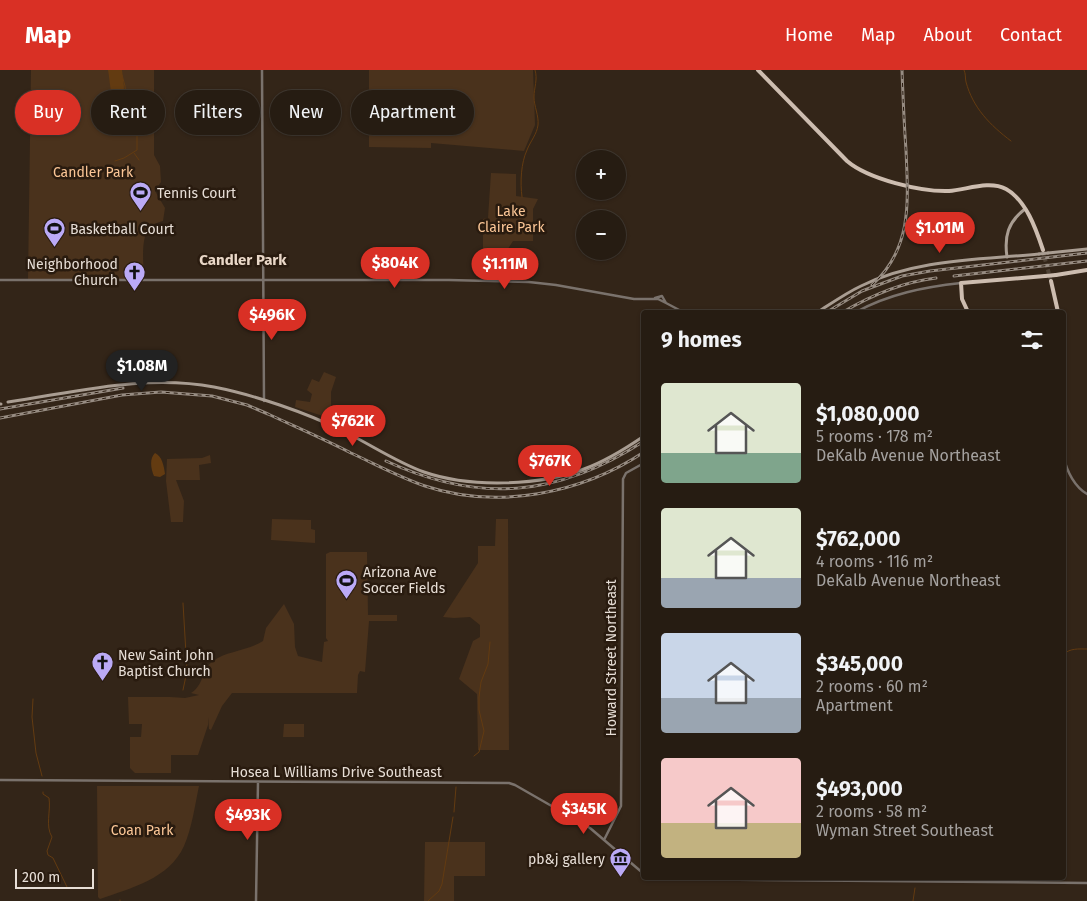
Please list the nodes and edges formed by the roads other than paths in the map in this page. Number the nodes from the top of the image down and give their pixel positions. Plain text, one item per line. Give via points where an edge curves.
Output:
1 (262, 70) edge
2 (758, 70) edge
3 (1025, 209) junction
4 (1087, 248) edge
5 (1043, 250) tunnel mouth
6 (1007, 257) junction
7 (1087, 270) edge
8 (0, 280) edge
9 (263, 281) junction
10 (1051, 281) tunnel mouth
11 (962, 283) junction
12 (679, 310) edge
13 (821, 310) edge
14 (860, 310) edge
15 (967, 310) edge
16 (1056, 310) edge
17 (264, 401) junction
18 (8, 402) dead end
19 (641, 438) edge
20 (1066, 464) edge
21 (641, 465) edge
22 (1087, 494) edge
23 (0, 780) edge
24 (258, 782) junction
25 (604, 840) junction
26 (641, 871) edge
27 (929, 880) edge
28 (1087, 883) edge
29 (256, 901) edge

1 - 9 street
2 - 3 main road via 847,162 863,172 928,190 999,186 1011,192
3 - 5 main road
3 - 6 main road via 1008,228 1005,239
4 - 6 main road, bridge
6 - 13 main road via 927,265 879,278 852,290
7 - 11 main road, bridge
8 - 9 street
9 - 12 street via 529,282 634,299 660,300
9 - 17 street
10 - 16 main road
11 - 14 street via 912,290
11 - 15 main road via 962,299
17 - 18 main road via 213,387 161,382 113,385
17 - 19 main road via 320,420 424,472 473,482 532,480 572,473 608,459
20 - 22 street via 1074,482
21 - 25 street, Howard Street Northeast via 622,479 621,806
23 - 24 street, Hosea L Williams Drive Southeast
24 - 25 street, Hosea L Williams Drive Southeast via 510,783 590,828
24 - 29 street
25 - 26 street, Hosea L Williams Drive Southeast
27 - 28 street

